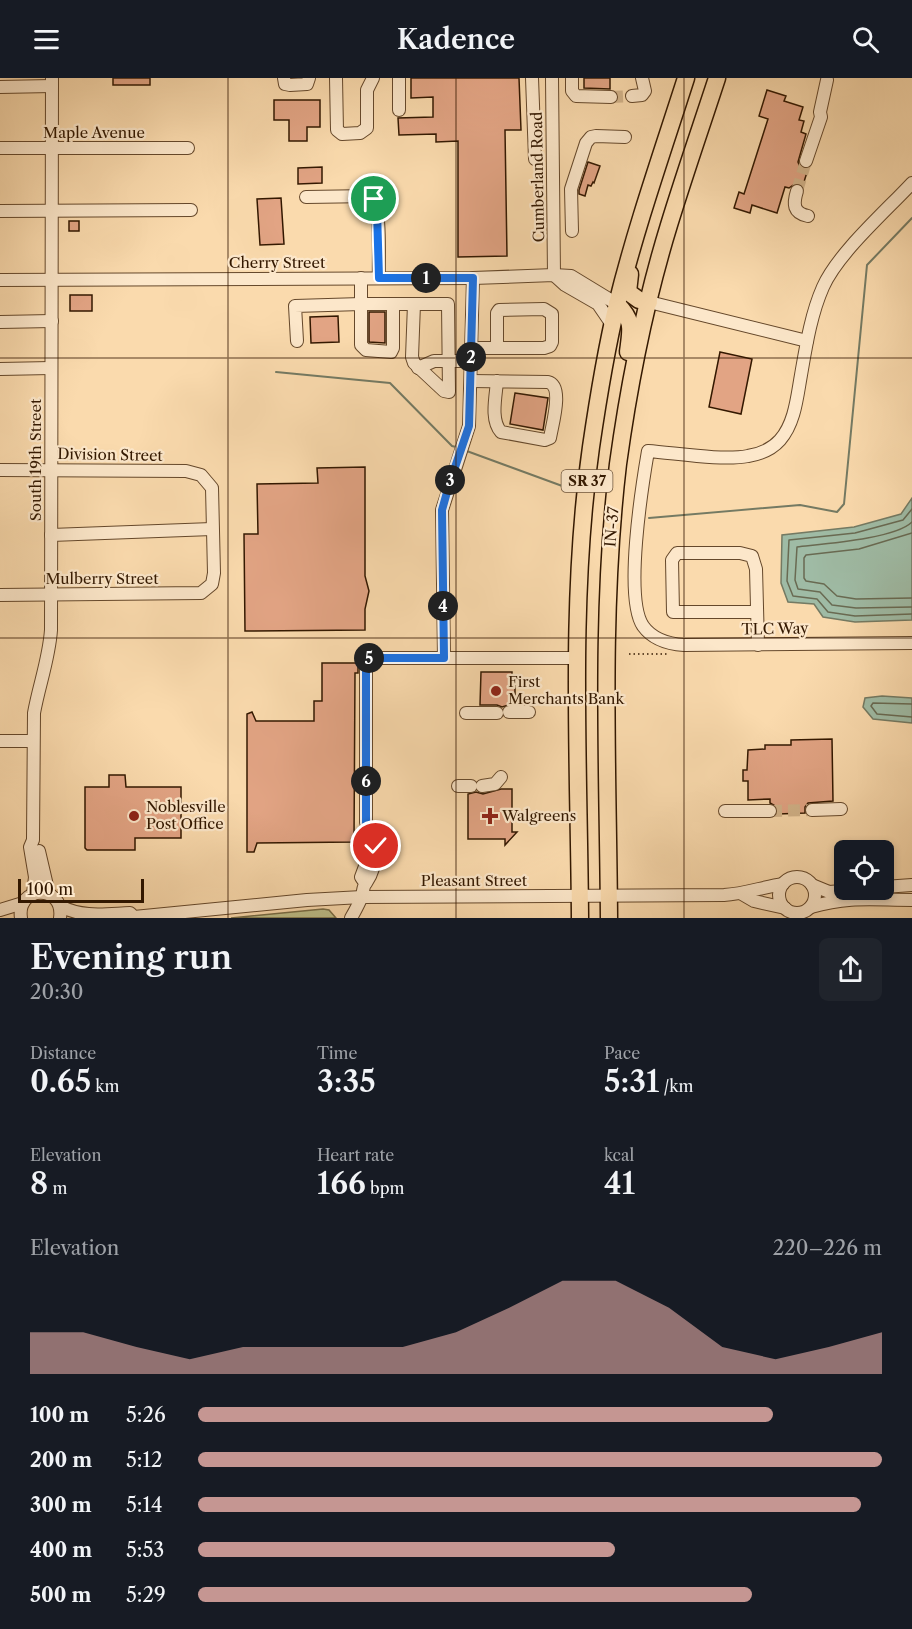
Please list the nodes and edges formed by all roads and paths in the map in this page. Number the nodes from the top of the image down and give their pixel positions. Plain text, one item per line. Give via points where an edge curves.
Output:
1 (284, 78) edge
2 (309, 78) edge
3 (336, 78) edge
4 (373, 78) edge
5 (399, 78) edge
6 (532, 78) edge
7 (552, 78) edge
8 (572, 78) edge
9 (642, 78) edge
10 (686, 78) edge
11 (717, 78) edge
12 (826, 80) dead end
13 (52, 82) edge
14 (0, 87) edge
15 (637, 96) dead end
16 (611, 97) tunnel mouth
17 (399, 110) dead end
18 (534, 127) junction
19 (552, 128) junction
20 (625, 137) dead end
21 (0, 148) edge
22 (52, 148) junction
23 (188, 148) dead end
24 (535, 159) dead end
25 (806, 160) tunnel mouth
26 (912, 183) edge
27 (797, 190) tunnel mouth
28 (306, 197) dead end
29 (52, 210) junction
30 (191, 210) dead end
31 (0, 211) edge
32 (808, 216) dead end
33 (640, 219) junction
34 (572, 231) dead end
35 (554, 275) junction
36 (361, 278) junction
37 (379, 278) junction
38 (473, 278) junction
39 (52, 279) junction
40 (0, 280) edge
41 (649, 302) junction
42 (361, 304) junction
43 (393, 304) junction
44 (414, 304) junction
45 (617, 304) junction
46 (52, 321) junction
47 (0, 322) edge
48 (612, 326) junction
49 (297, 341) dead end
50 (807, 341) junction
51 (472, 348) junction
52 (497, 348) junction
53 (449, 360) junction
54 (471, 361) junction
55 (51, 368) junction
56 (418, 368) junction
57 (0, 369) edge
58 (471, 381) junction
59 (497, 381) junction
60 (629, 397) junction
61 (0, 470) edge
62 (51, 470) junction
63 (212, 529) junction
64 (51, 535) junction
65 (52, 594) junction
66 (0, 595) edge
67 (757, 612) junction
68 (912, 643) edge
69 (759, 645) junction
70 (444, 658) junction
71 (578, 658) junction
72 (529, 712) dead end
73 (466, 713) dead end
74 (0, 741) edge
75 (33, 741) junction
76 (501, 777) dead end
77 (458, 786) dead end
78 (841, 809) dead end
79 (771, 810) tunnel mouth
80 (812, 810) tunnel mouth
81 (725, 811) dead end
82 (33, 840) junction
83 (783, 884) junction
84 (812, 885) junction
85 (912, 885) edge
86 (894, 886) edge
87 (834, 892) edge
88 (33, 894) junction
89 (49, 894) junction
90 (742, 894) junction
91 (580, 896) junction
92 (609, 896) junction
93 (362, 897) junction
94 (912, 900) edge
95 (23, 903) junction
96 (0, 910) edge
97 (808, 911) edge
98 (60, 912) edge
99 (787, 912) edge
100 (134, 917) edge
101 (21, 918) edge
102 (351, 918) edge
103 (580, 918) edge
104 (609, 918) edge

1 - 2 street via 285,84 290,85 307,84
3 - 4 street via 337,130 342,134 360,133 367,128 367,90
5 - 17 street
6 - 18 street
7 - 19 street, Cumberland Road
8 - 16 street via 576,96
9 - 15 street via 645,91
10 - 33 highway, IN-37 / SR 37
11 - 41 highway, IN-37 / SR 37 via 669,225
12 - 25 street via 821,117
13 - 14 street
13 - 22 street, South 19th Street
18 - 19 street
18 - 24 street
19 - 35 street, Cumberland Road
20 - 34 street via 596,136 586,143 570,189
21 - 22 street, Maple Avenue
22 - 23 street, Maple Avenue
22 - 29 street, South 19th Street
26 - 50 street via 834,267 822,289
27 - 32 street via 794,207
28 - 37 street via 374,199
29 - 30 street
29 - 31 street
29 - 39 street, South 19th Street
33 - 41 highway via 628,292
33 - 45 highway, IN-37 / SR 37
35 - 38 street, Cherry Street
35 - 45 street, Cherry Street via 570,276
35 - 48 street via 598,304
36 - 37 street, Cherry Street
36 - 39 street, Cherry Street
36 - 42 street
37 - 38 street, Cherry Street
38 - 51 street
39 - 40 street, Cherry Street
39 - 46 street, South 19th Street
41 - 50 street
41 - 60 highway, IN-37 / SR 37
42 - 43 street
42 - 43 street via 361,345 366,350 391,352
42 - 49 street via 295,306
43 - 44 street
44 - 53 street via 448,304
44 - 56 street via 412,357
45 - 48 highway, IN-37 / SR 37
45 - 60 highway via 631,324 625,370
46 - 47 street
46 - 55 street, South 19th Street
48 - 71 highway, IN-37 / SR 37 via 586,493
50 - 69 street, TLC Way via 790,425 766,451 734,458 648,451 635,577 637,611 644,628 656,639 670,644
51 - 52 street
51 - 54 street
52 - 52 street via 550,345 552,315 544,309 500,310
53 - 54 street
53 - 56 street via 429,362
53 - 56 street via 448,392
54 - 58 street
55 - 57 street
55 - 62 street, South 19th Street
58 - 59 street
58 - 70 street via 469,426 442,510
59 - 59 street via 553,383 556,400 550,438 501,432 497,428
60 - 92 highway, IN-37 / SR 37 via 615,491 608,599
61 - 62 street, Division Street
62 - 63 street, Division Street via 192,472 205,478 212,488
62 - 64 street, South 19th Street
63 - 64 street
63 - 65 street, Mulberry Street via 214,578 204,593
64 - 65 street, South 19th Street
65 - 66 street, Mulberry Street
65 - 75 street, South 19th Street via 50,648 37,696
67 - 67 street via 752,556 677,553 672,560 673,612
67 - 69 street
68 - 69 street, TLC Way
70 - 71 street
70 - 93 street via 366,658 366,822 375,838 376,859
71 - 91 highway, IN-37 / SR 37
72 - 73 street
74 - 75 street
75 - 82 street, South 19th Street
76 - 77 street via 495,784
78 - 80 street
79 - 81 street
82 - 88 street, South 19th Street
82 - 89 street, South 19th Street via 38,845
83 - 84 street via 800,878
83 - 90 street, Pleasant Street
83 - 99 street via 779,897
84 - 87 street
84 - 97 street via 815,898
85 - 86 street
88 - 89 street
88 - 95 street
89 - 98 street via 55,898
90 - 92 street, Pleasant Street
90 - 99 street, Pleasant Street
91 - 92 street, Pleasant Street
91 - 93 street, Pleasant Street
91 - 103 highway, IN-37 / SR 37
92 - 104 highway, IN-37 / SR 37
93 - 100 street, Pleasant Street
93 - 102 street
94 - 97 street via 843,899
95 - 96 street
95 - 101 street
97 - 99 street
98 - 100 street, Pleasant Street via 130,912

